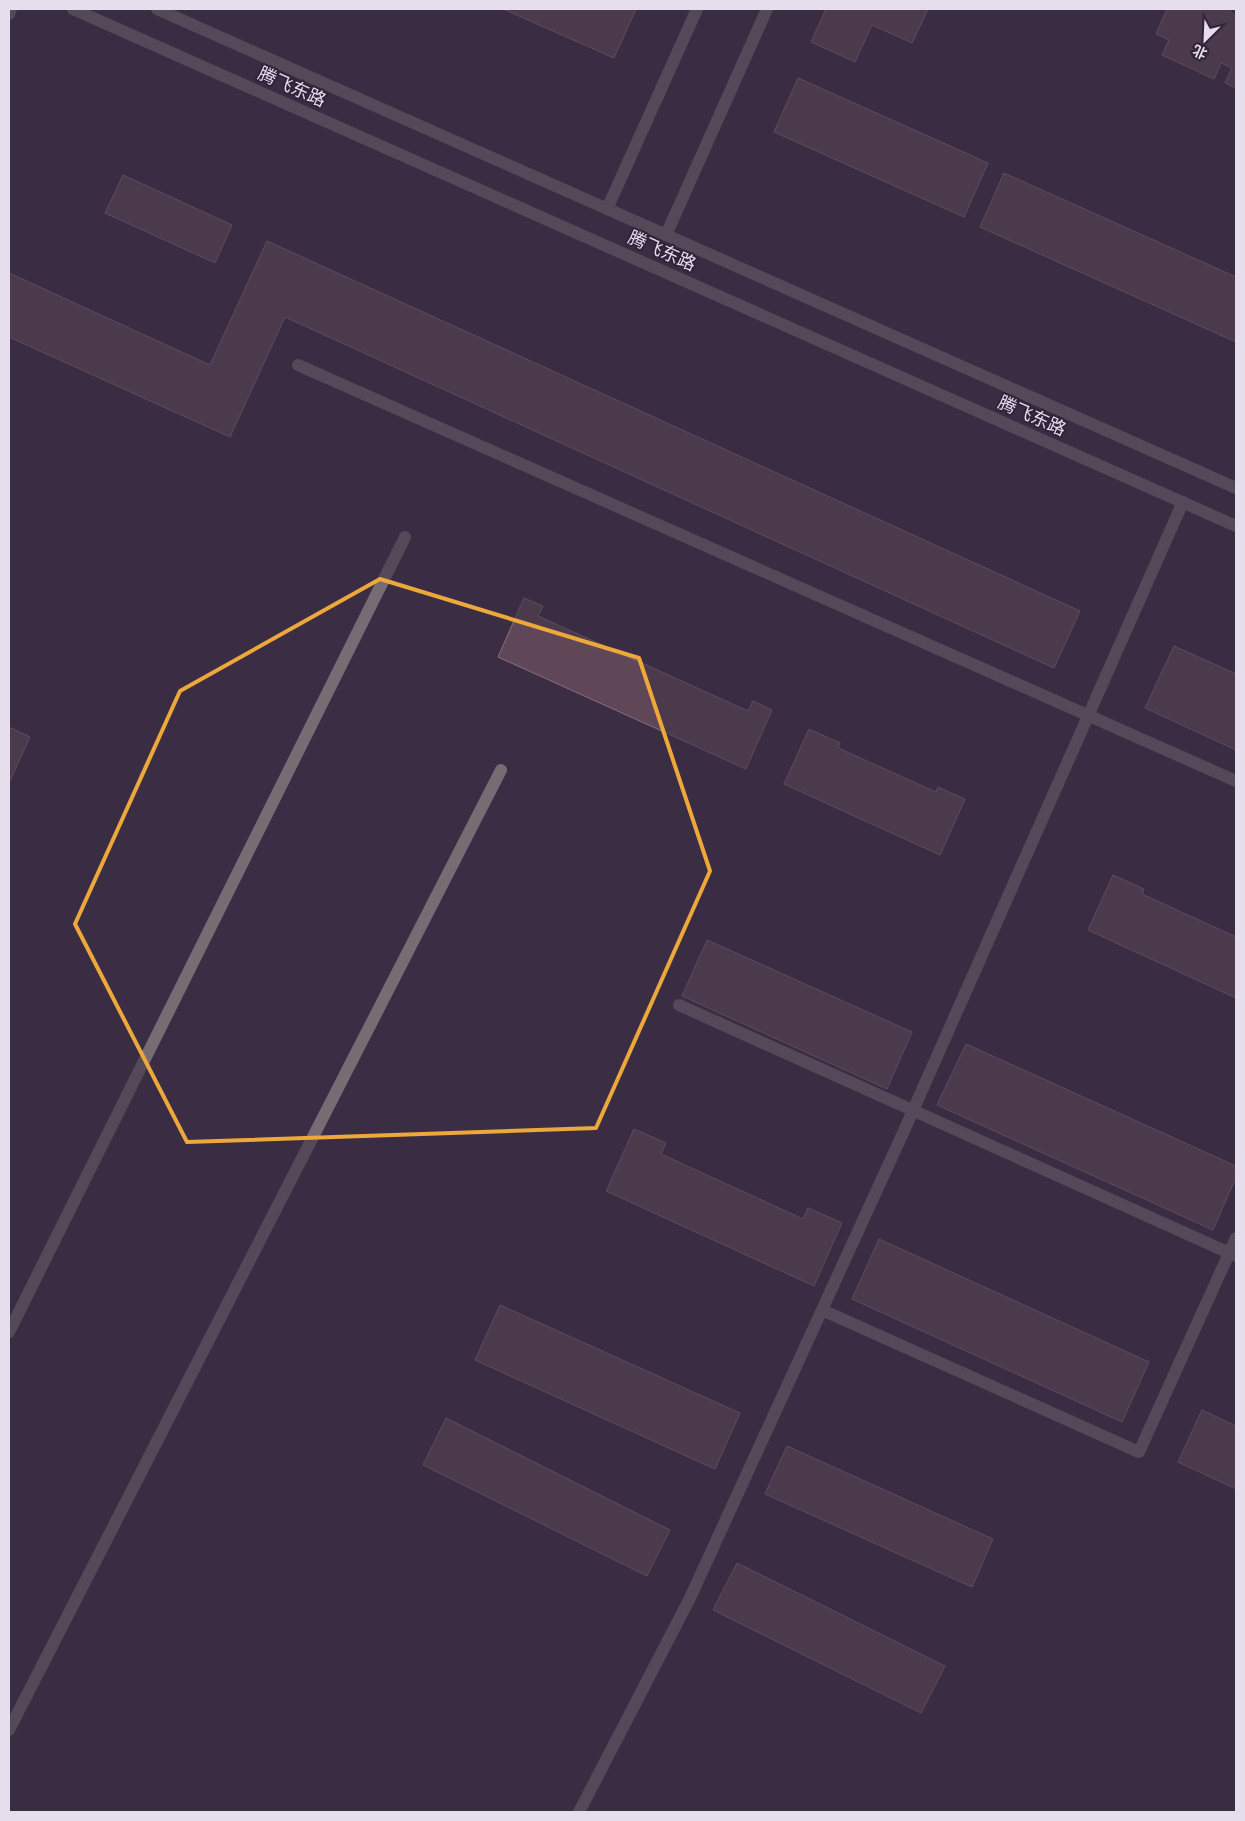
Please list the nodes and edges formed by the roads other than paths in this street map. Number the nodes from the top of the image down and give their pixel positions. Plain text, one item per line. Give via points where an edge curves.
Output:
1 (11, 9) edge
2 (73, 9) edge
3 (157, 9) edge
4 (697, 9) edge
5 (767, 9) edge
6 (9, 14) edge
7 (607, 209) junction
8 (666, 235) junction
9 (298, 365) dead end
10 (1236, 488) edge
11 (1182, 502) junction
12 (1236, 526) edge
13 (405, 537) dead end
14 (1088, 715) junction
15 (501, 770) dead end
16 (1236, 781) edge
17 (679, 1005) dead end
18 (912, 1110) junction
19 (1236, 1238) edge
20 (1232, 1254) edge
21 (822, 1310) junction
22 (9, 1332) edge
23 (9, 1730) edge
24 (579, 1812) edge

1 - 6 street
2 - 11 street, 腾飞东路
3 - 7 street, 腾飞东路
4 - 7 street
5 - 8 street
7 - 8 street, 腾飞东路
8 - 10 street, 腾飞东路
9 - 14 street
11 - 12 street, 腾飞东路
11 - 14 street
13 - 22 street
14 - 16 street
14 - 18 street
15 - 23 street
17 - 18 street
18 - 20 street
18 - 21 street
19 - 20 street
20 - 21 street via 1139,1452
21 - 24 street via 690,1598

